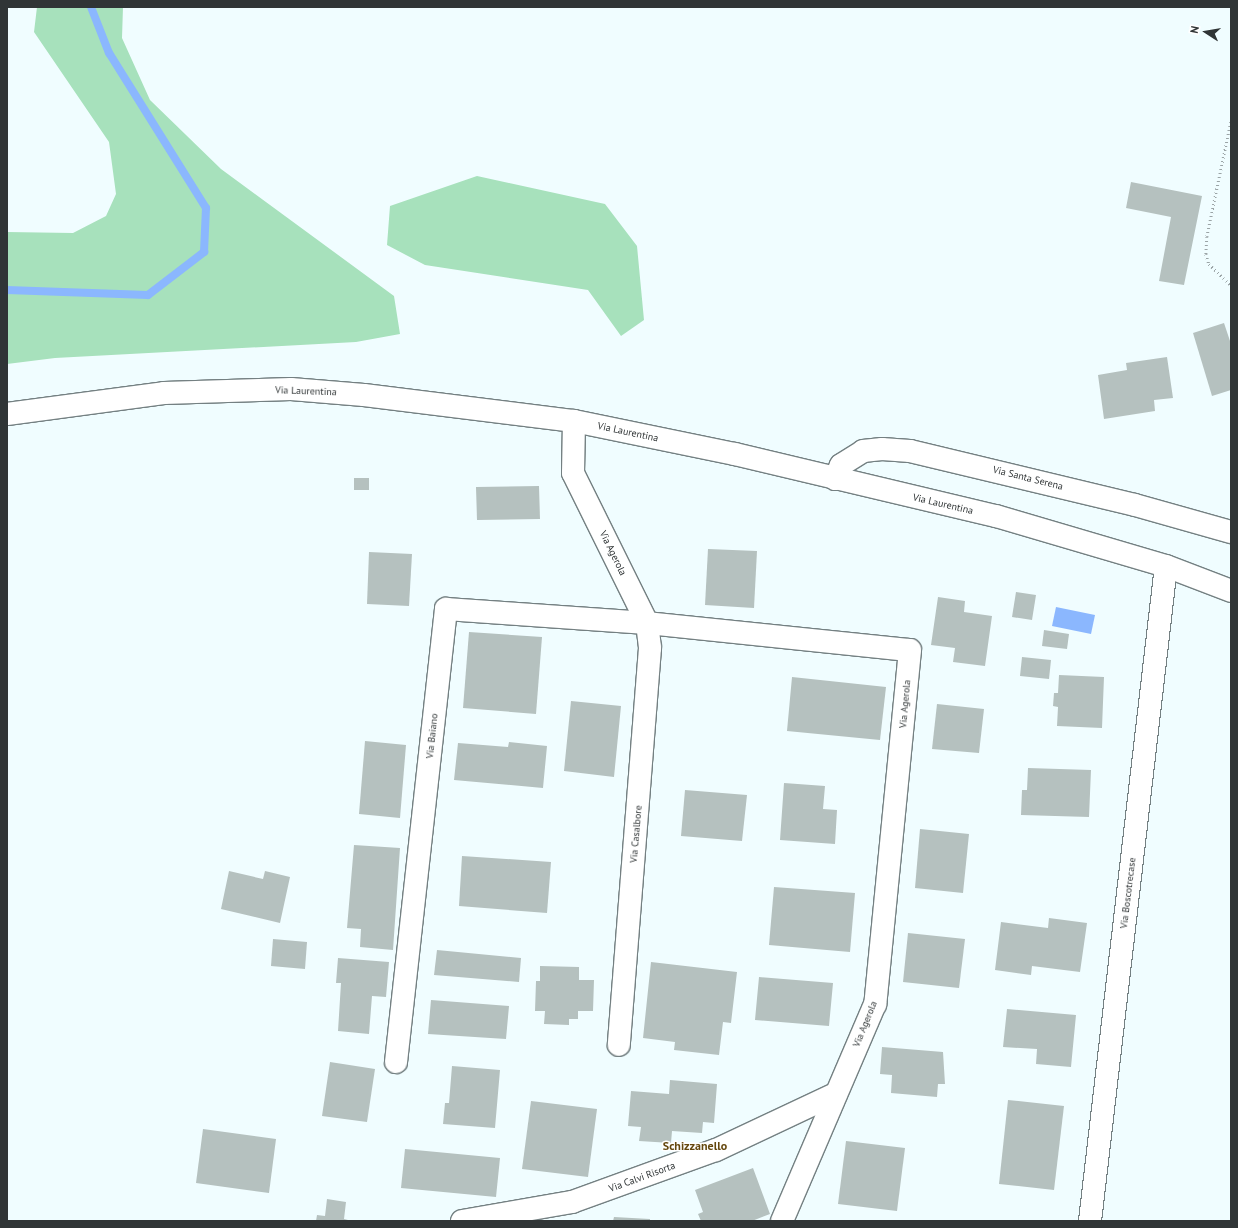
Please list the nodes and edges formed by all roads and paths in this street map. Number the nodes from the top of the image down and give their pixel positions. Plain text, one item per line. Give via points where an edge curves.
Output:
1 (1231, 122) edge
2 (1231, 285) edge
3 (7, 414) edge
4 (574, 421) junction
5 (836, 479) junction
6 (1231, 532) edge
7 (1166, 566) junction
8 (1231, 592) edge
9 (647, 623) junction
10 (619, 1045) dead end
11 (396, 1062) dead end
12 (835, 1094) junction
13 (462, 1221) edge
14 (782, 1221) edge
15 (1090, 1221) edge

1 - 2 path via 1207,237 1206,254 1209,264
3 - 4 street, Via Laurentina via 164,393 291,389 364,395
4 - 5 street, Via Laurentina via 735,454
4 - 9 street, Via Agerola via 573,473
5 - 6 street, Via Santa Serena via 841,465 863,451 910,451 1135,505
5 - 7 street, Via Laurentina via 996,516
7 - 8 street, Via Laurentina
7 - 15 street, Via Boscotrecase
9 - 10 street, Via Casalbore via 650,648
9 - 11 street, Via Baiano via 446,609
9 - 12 street, Via Agerola via 910,650 875,1004
12 - 13 street, Via Calvi Risorta via 716,1150 572,1202
12 - 14 street, Via Agerola

